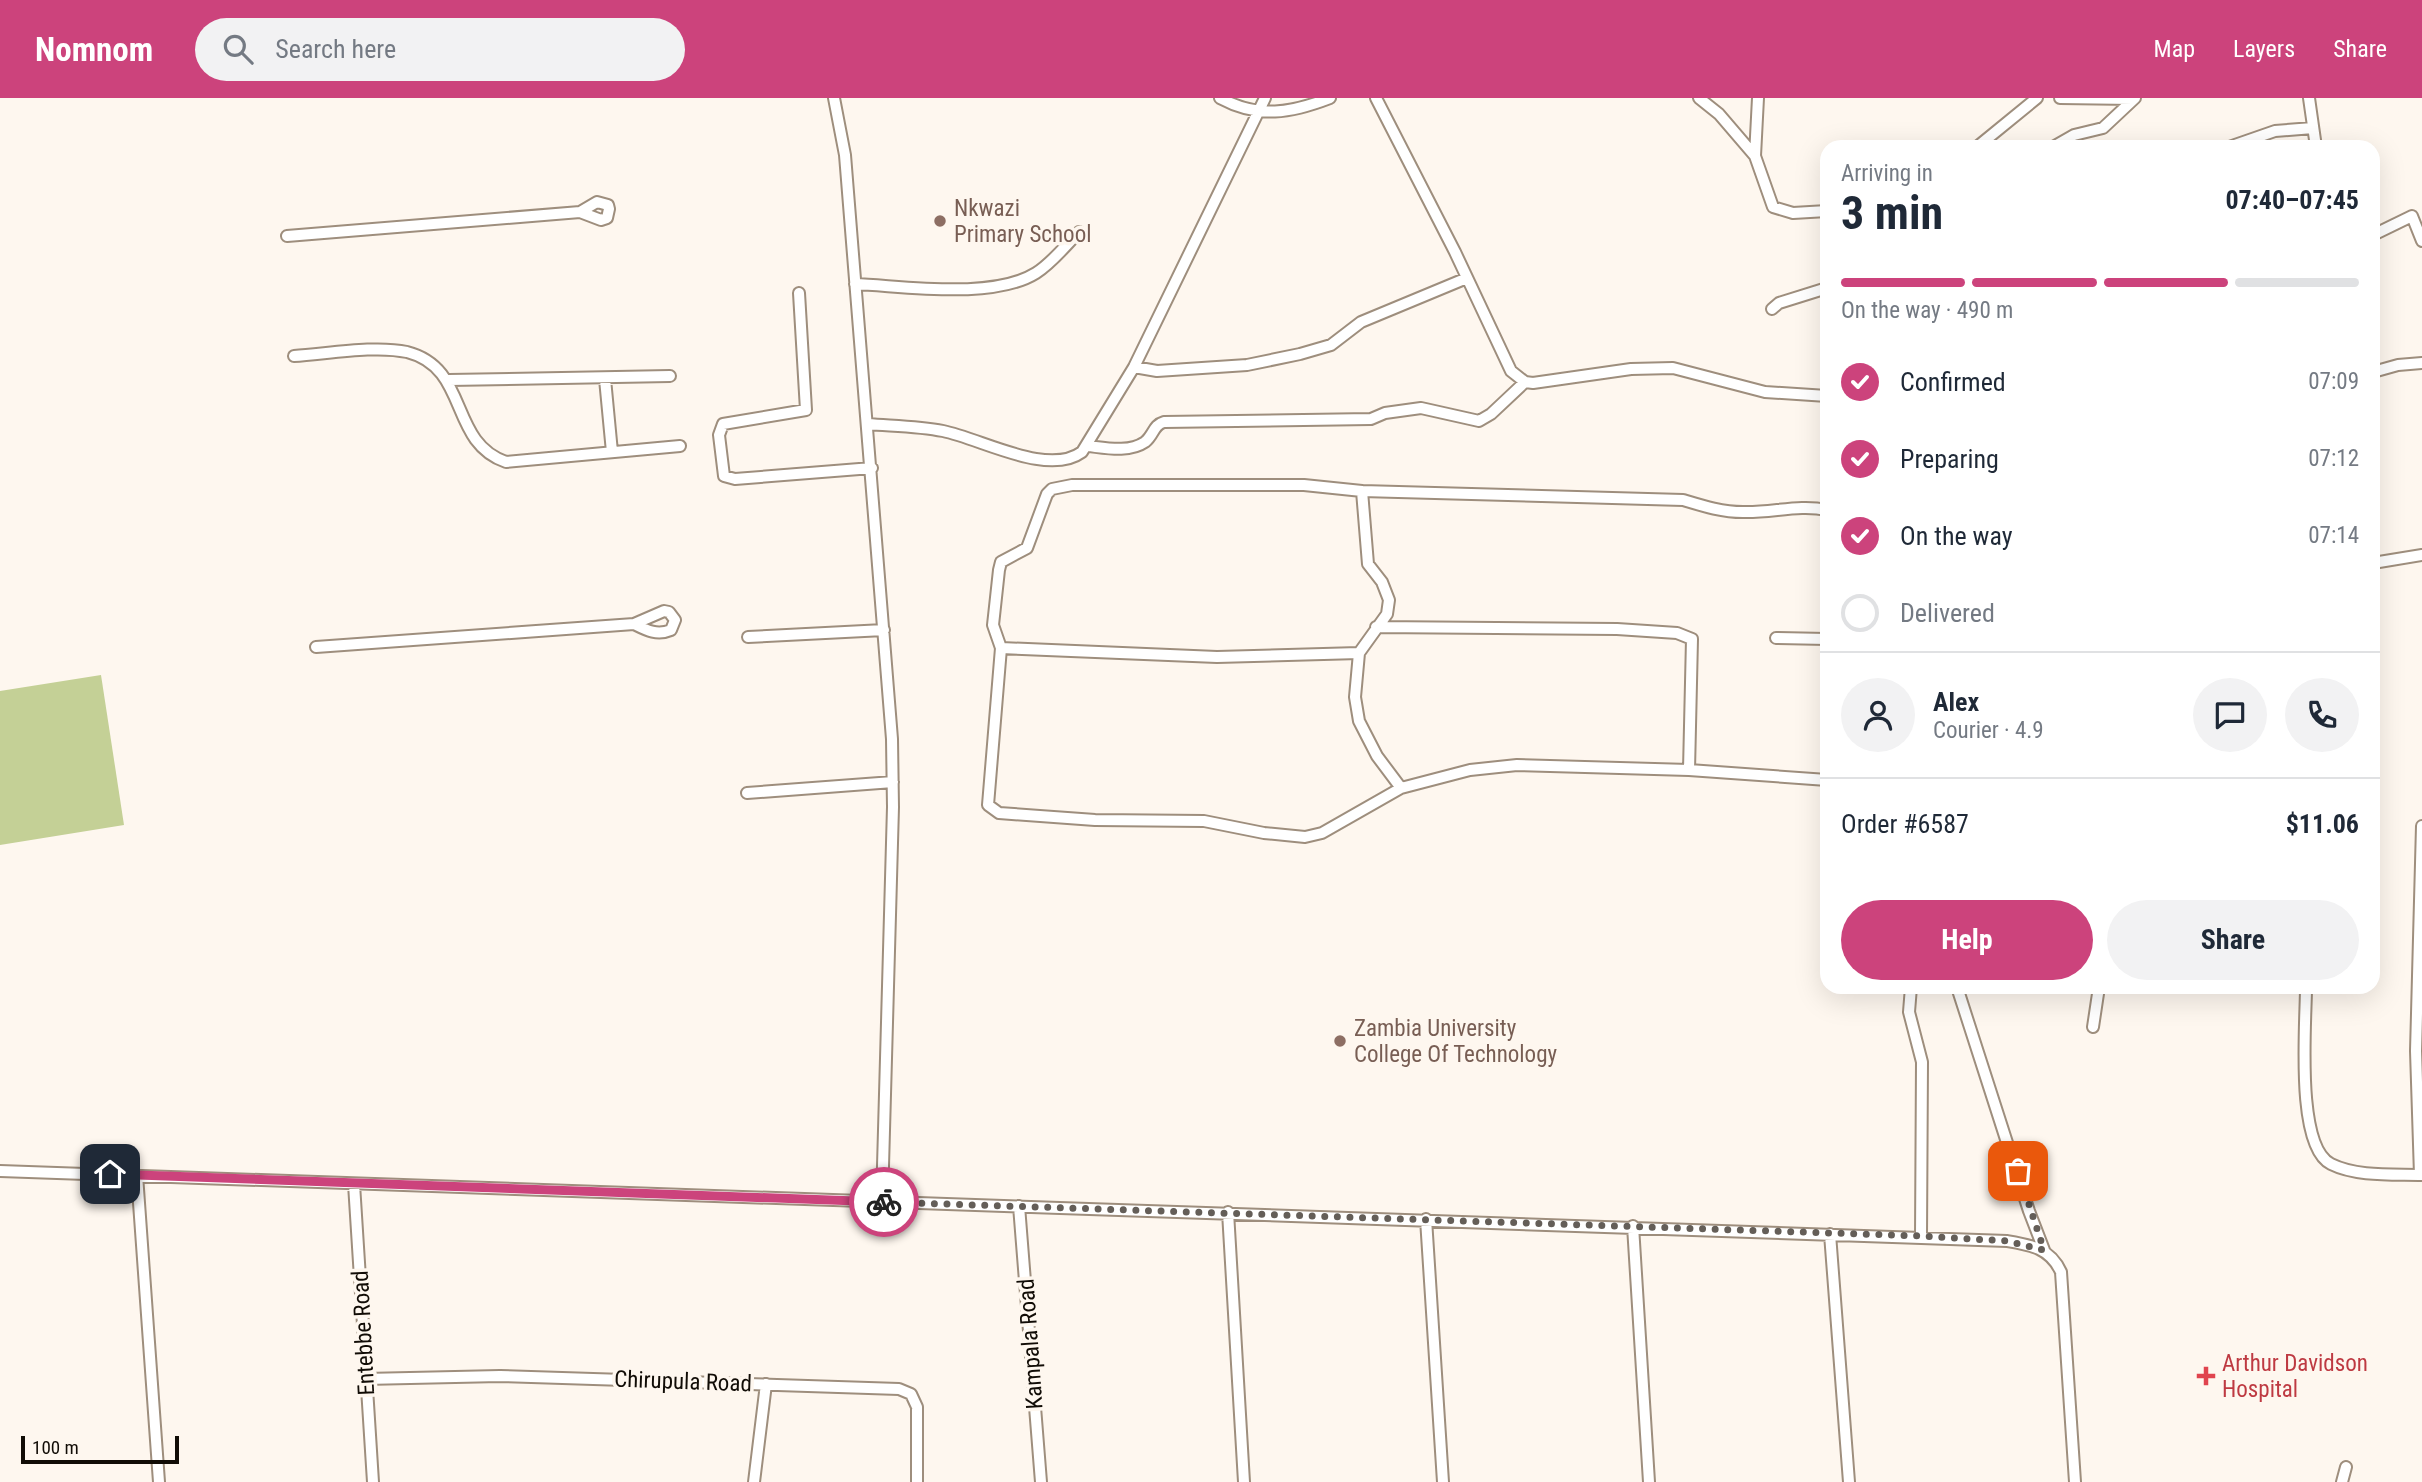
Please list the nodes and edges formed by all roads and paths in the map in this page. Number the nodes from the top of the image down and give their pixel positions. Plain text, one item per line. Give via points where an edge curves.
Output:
1 (834, 98) edge
2 (1220, 98) edge
3 (1265, 98) edge
4 (1330, 98) edge
5 (1376, 98) edge
6 (1699, 98) edge
7 (1758, 98) edge
8 (2037, 98) edge
9 (2060, 98) edge
10 (2309, 98) edge
11 (2134, 99) edge
12 (1256, 113) junction
13 (2313, 128) junction
14 (1986, 140) edge
15 (2065, 140) edge
16 (2249, 140) edge
17 (2315, 140) edge
18 (1755, 156) junction
19 (2422, 209) edge
20 (1820, 211) edge
21 (580, 212) dead end
22 (2412, 216) junction
23 (1079, 232) dead end
24 (2380, 232) edge
25 (288, 236) dead end
26 (2422, 241) edge
27 (1467, 278) junction
28 (855, 284) junction
29 (1820, 290) edge
30 (799, 293) dead end
31 (1772, 309) dead end
32 (294, 355) dead end
33 (2422, 363) edge
34 (1134, 367) junction
35 (2380, 370) edge
36 (670, 376) dead end
37 (605, 379) junction
38 (449, 380) junction
39 (1525, 382) junction
40 (1820, 396) edge
41 (868, 424) junction
42 (680, 446) dead end
43 (1088, 446) junction
44 (612, 452) junction
45 (872, 468) junction
46 (1362, 491) junction
47 (1820, 508) edge
48 (2422, 555) edge
49 (2380, 562) edge
50 (634, 624) dead end
51 (1376, 626) junction
52 (884, 630) junction
53 (748, 637) dead end
54 (1776, 638) dead end
55 (1820, 639) edge
56 (316, 647) dead end
57 (1001, 648) junction
58 (1359, 653) junction
59 (1689, 770) junction
60 (1820, 779) edge
61 (893, 782) junction
62 (1401, 788) junction
63 (747, 793) dead end
64 (2422, 826) edge
65 (1910, 994) edge
66 (1960, 994) edge
67 (2098, 994) edge
68 (2306, 994) edge
69 (2093, 1027) dead end
70 (0, 1171) edge
71 (137, 1175) junction
72 (2421, 1175) edge
73 (354, 1184) junction
74 (882, 1202) junction
75 (1019, 1206) junction
76 (1228, 1212) junction
77 (1426, 1219) junction
78 (1633, 1226) junction
79 (1830, 1234) junction
80 (1922, 1236) junction
81 (2044, 1250) junction
82 (365, 1379) junction
83 (765, 1384) junction
84 (2346, 1467) dead end
85 (159, 1482) edge
86 (373, 1482) edge
87 (754, 1482) edge
88 (917, 1482) edge
89 (1041, 1482) edge
90 (1244, 1482) edge
91 (1443, 1482) edge
92 (1649, 1482) edge
93 (1849, 1482) edge
94 (2075, 1482) edge
95 (2342, 1482) edge

1 - 28 street via 845,155
2 - 12 street
3 - 12 street
4 - 12 street via 1287,112
5 - 27 street
6 - 18 street
7 - 18 street
8 - 14 street
9 - 11 street
10 - 13 street
11 - 15 street via 2103,128
12 - 34 street
13 - 16 street via 2275,131
13 - 17 street
18 - 20 street via 1773,207 1793,213
19 - 22 street
21 - 25 street
22 - 24 street
22 - 26 street
23 - 28 street via 1037,272 1011,284 970,288
27 - 34 street via 1362,323 1331,345 1300,354 1247,365 1157,371
27 - 39 street via 1511,371
28 - 41 street
29 - 31 street
30 - 45 street via 806,410 723,425 719,435 724,476 735,479
32 - 38 street via 407,352 436,367
33 - 35 street
34 - 43 street
36 - 37 street
37 - 38 street
37 - 44 street
38 - 44 street via 468,430 495,458 520,462
39 - 40 street via 1673,368 1765,392
39 - 43 street via 1479,421 1421,408 1371,419 1164,422 1135,446
41 - 43 street via 947,431 1048,461 1068,460
41 - 45 street
42 - 44 street
45 - 52 street
46 - 47 street via 1682,500 1745,513
46 - 51 street via 1368,564 1389,600 1387,614
46 - 57 street via 1304,485 1072,485 1052,489 1041,505 1027,548 1001,562 993,625
48 - 49 street
50 - 56 street
51 - 58 street
51 - 59 street via 1617,629 1677,633 1692,639
52 - 53 street
52 - 61 street
54 - 55 street
57 - 58 street via 1217,657
57 - 62 street via 988,805 999,813 1204,821 1305,837 1322,833
58 - 62 street via 1355,697 1359,721
59 - 60 street
59 - 62 street via 1517,765 1469,770
61 - 63 street
61 - 74 street
64 - 72 street via 2416,1051
65 - 80 street via 1909,1012 1922,1062
66 - 81 street
67 - 69 street
68 - 72 street via 2306,1092 2317,1148 2328,1163 2347,1170
70 - 71 street
71 - 73 street
71 - 85 street
73 - 74 street
73 - 82 street, Entebbe Road
74 - 75 street
75 - 76 street
75 - 89 street, Kampala Road
76 - 77 street
76 - 90 street
77 - 78 street
77 - 91 street
78 - 79 street
78 - 92 street
79 - 80 street
79 - 93 street
80 - 81 street via 2007,1241
81 - 94 street via 2056,1260 2064,1286
82 - 83 street, Chirupula Road via 500,1376
82 - 86 street, Entebbe Road
83 - 87 street
83 - 88 street, Chirupula Road via 899,1389 911,1394 917,1407
84 - 95 street

